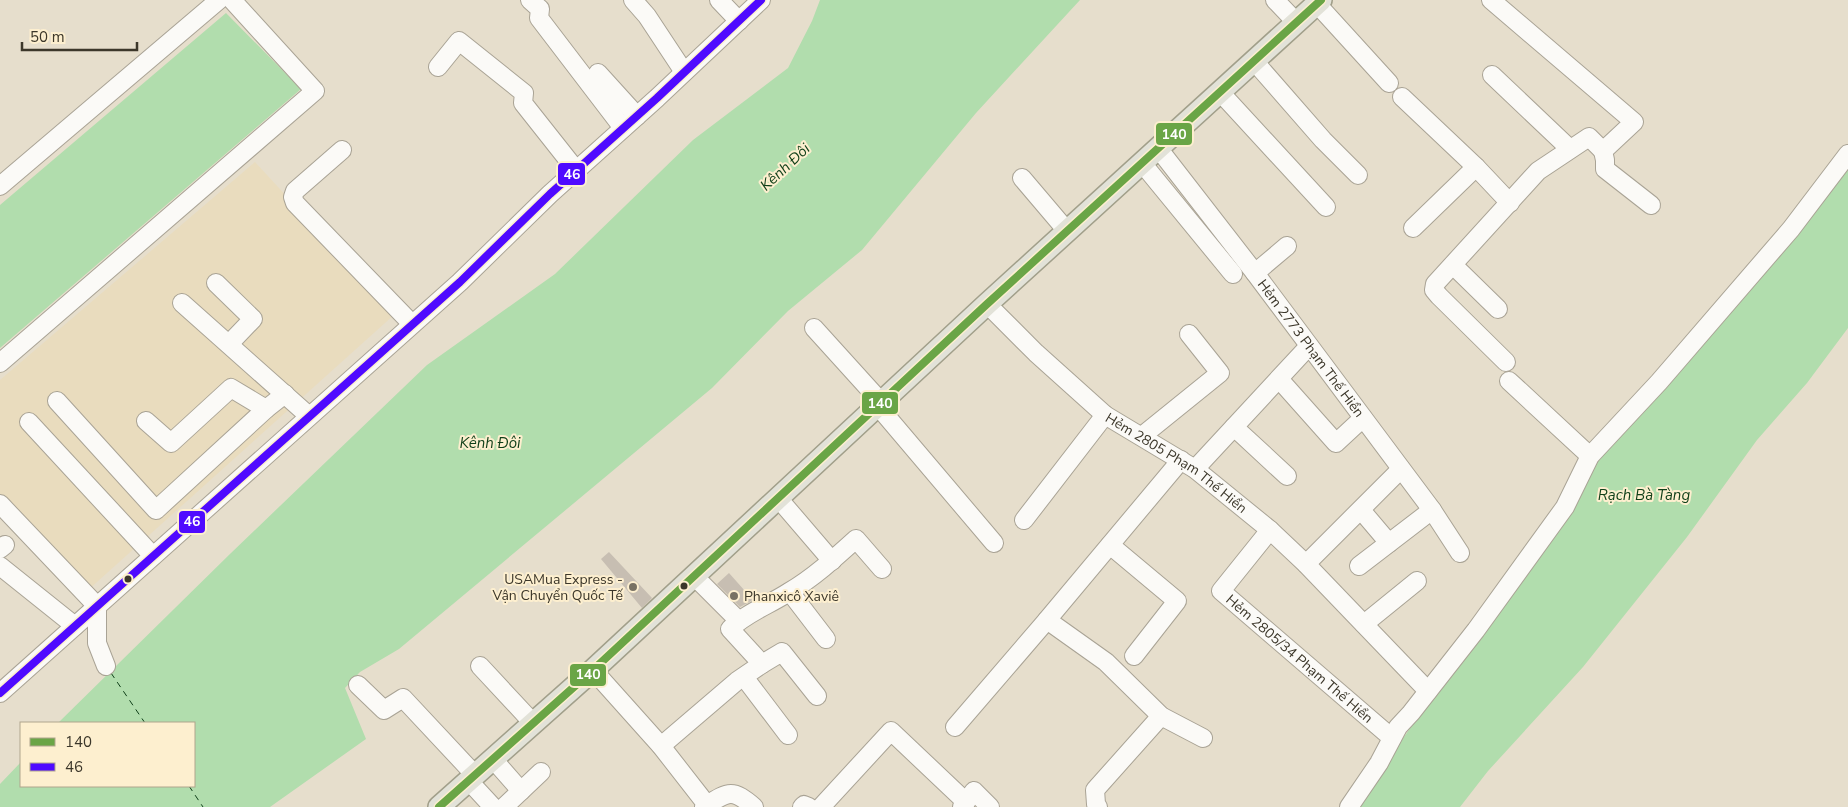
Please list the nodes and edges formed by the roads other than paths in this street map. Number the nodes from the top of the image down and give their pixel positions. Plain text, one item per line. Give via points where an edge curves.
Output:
1 (219, 0) edge
2 (232, 0) edge
3 (633, 0) edge
4 (719, 0) edge
5 (1275, 0) edge
6 (1491, 0) edge
7 (755, 2) edge
8 (1319, 2) edge
9 (540, 3) edge
10 (739, 21) junction
11 (1296, 23) junction
12 (1254, 61) junction
13 (438, 67) dead end
14 (684, 72) junction
15 (598, 73) dead end
16 (1492, 75) dead end
17 (1389, 83) dead end
18 (1220, 92) junction
19 (1402, 97) dead end
20 (637, 116) junction
21 (623, 128) junction
22 (1158, 148) junction
23 (1570, 149) junction
24 (342, 150) dead end
25 (1603, 151) junction
26 (1847, 155) edge
27 (1142, 163) junction
28 (1476, 167) junction
29 (576, 170) junction
30 (1358, 175) dead end
31 (1022, 178) dead end
32 (0, 186) edge
33 (1510, 203) junction
34 (1651, 205) dead end
35 (1326, 207) dead end
36 (1413, 228) dead end
37 (1067, 231) junction
38 (1287, 246) dead end
39 (1453, 265) junction
40 (1255, 273) junction
41 (1233, 274) dead end
42 (216, 283) dead end
43 (182, 302) dead end
44 (986, 304) junction
45 (1498, 309) dead end
46 (412, 324) junction
47 (814, 328) dead end
48 (1189, 334) dead end
49 (229, 344) junction
50 (1309, 346) junction
51 (1506, 362) dead end
52 (0, 363) edge
53 (1279, 378) junction
54 (1509, 381) dead end
55 (285, 394) junction
56 (57, 401) dead end
57 (879, 404) junction
58 (266, 409) junction
59 (1105, 415) junction
60 (309, 416) junction
61 (1363, 418) junction
62 (146, 421) dead end
63 (29, 422) dead end
64 (1234, 427) junction
65 (1142, 436) junction
66 (1590, 456) junction
67 (1188, 465) junction
68 (1401, 469) junction
69 (1287, 476) dead end
70 (778, 498) junction
71 (0, 504) edge
72 (1361, 510) junction
73 (1432, 510) junction
74 (1024, 520) dead end
75 (1270, 530) junction
76 (994, 543) dead end
77 (1389, 543) junction
78 (1110, 545) junction
79 (1460, 553) dead end
80 (153, 556) junction
81 (832, 561) junction
82 (1306, 564) junction
83 (0, 566) edge
84 (1360, 566) dead end
85 (882, 569) dead end
86 (694, 576) junction
87 (1417, 581) dead end
88 (790, 592) junction
89 (97, 606) junction
90 (1046, 620) junction
91 (739, 621) junction
92 (1364, 624) junction
93 (75, 626) junction
94 (826, 640) dead end
95 (1134, 656) dead end
96 (762, 664) junction
97 (106, 666) dead end
98 (480, 666) dead end
99 (593, 670) junction
100 (744, 677) junction
101 (358, 685) dead end
102 (3, 686) edge
103 (1428, 691) junction
104 (817, 696) dead end
105 (1161, 716) junction
106 (533, 723) junction
107 (955, 728) dead end
108 (788, 735) dead end
109 (1203, 738) dead end
110 (1392, 738) junction
111 (661, 746) junction
112 (492, 759) junction
113 (541, 772) dead end
114 (471, 777) junction
115 (521, 791) junction
116 (964, 805) edge
117 (707, 806) edge
118 (439, 807) edge
119 (493, 807) edge
120 (504, 807) edge
121 (754, 807) edge
122 (802, 807) edge
123 (809, 807) edge
124 (821, 807) edge
125 (990, 807) edge
126 (1098, 807) edge
127 (1349, 807) edge

1 - 32 street
2 - 52 street via 315,91
3 - 14 street
4 - 10 street
5 - 11 street
6 - 25 street via 1634,122
7 - 10 street
8 - 11 main road
8 - 17 street
9 - 21 street via 540,18
10 - 14 street
11 - 12 main road
12 - 18 main road
12 - 30 street
13 - 29 street via 460,41 524,93 523,103
14 - 20 street
15 - 20 street
16 - 23 street
18 - 22 main road
18 - 35 street
19 - 28 street
20 - 21 street
21 - 29 street
22 - 27 main road
22 - 40 street, Hẻm 2773 Phạm Thế Hiển
23 - 25 street via 1589,137
23 - 33 street via 1538,171
24 - 46 street via 295,191 295,203
25 - 34 street via 1605,169
26 - 66 street via 1791,229 1716,317
27 - 37 main road
27 - 41 street
28 - 33 street
28 - 36 street
29 - 46 street
31 - 37 street
33 - 39 street
37 - 44 main road
38 - 40 street
39 - 45 street
39 - 51 street via 1434,290
40 - 50 street, Hẻm 2773 Phạm Thế Hiển
42 - 49 street via 254,319
43 - 49 street
44 - 57 main road
44 - 59 street, Hẻm 2805 Phạm Thế Hiển
46 - 60 street
47 - 57 street
48 - 65 street via 1220,372
49 - 55 street
50 - 53 street
50 - 61 street, Hẻm 2773 Phạm Thế Hiển
53 - 61 street via 1336,444
53 - 64 street
54 - 66 street
55 - 58 street
55 - 60 street
56 - 58 street via 156,510
57 - 70 main road
57 - 76 street
58 - 62 street via 230,388 171,443
59 - 65 street, Hẻm 2805 Phạm Thế Hiển
59 - 74 street
60 - 80 street
61 - 68 street, Hẻm 2773 Phạm Thế Hiển
63 - 80 street
64 - 67 street
64 - 69 street
65 - 67 street, Hẻm 2805 Phạm Thế Hiển
66 - 103 street via 1565,508
67 - 75 street, Hẻm 2805 Phạm Thế Hiển
67 - 78 street
68 - 72 street
68 - 73 street, Hẻm 2773 Phạm Thế Hiển
70 - 81 street
70 - 86 main road
71 - 89 street
72 - 77 street
72 - 82 street
73 - 77 street
73 - 79 street, Hẻm 2773 Phạm Thế Hiển
75 - 82 street, Hẻm 2805 Phạm Thế Hiển
75 - 110 street, Hẻm 2805/34 Phạm Thế Hiển via 1221,591
77 - 84 street
78 - 90 street
78 - 95 street via 1177,601
80 - 89 street
81 - 85 street via 856,539
81 - 88 street
82 - 92 street, Hẻm 2805 Phạm Thế Hiển
83 - 93 street
86 - 91 street
86 - 99 main road
87 - 92 street
88 - 91 street
88 - 94 street
89 - 93 street
89 - 97 street via 97,643
90 - 105 street via 1106,662
90 - 107 street
91 - 96 street via 730,629
92 - 103 street, Hẻm 2805 Phạm Thế Hiển
93 - 102 street
96 - 100 street
96 - 104 street via 782,652
98 - 106 street
99 - 106 main road
99 - 111 street
100 - 108 street
100 - 111 street
101 - 114 street via 384,710 403,698
103 - 110 street
105 - 109 street
105 - 126 street via 1095,790
106 - 112 main road
110 - 127 street
111 - 117 street
112 - 114 main road
112 - 115 street
113 - 115 street
114 - 118 main road
114 - 119 street
115 - 120 street
116 - 124 street via 891,731
116 - 125 street via 974,791
117 - 121 street via 726,794 736,794
122 - 123 street

